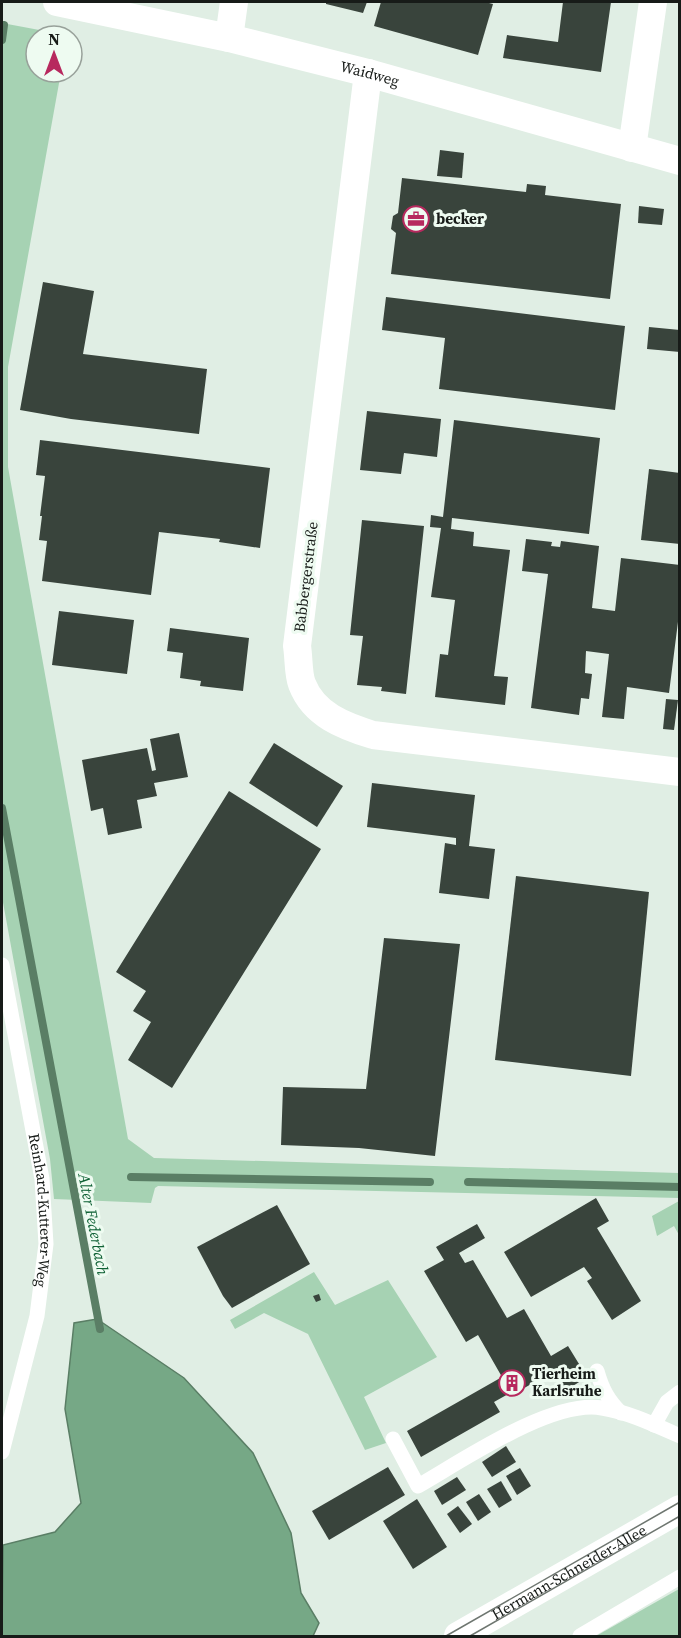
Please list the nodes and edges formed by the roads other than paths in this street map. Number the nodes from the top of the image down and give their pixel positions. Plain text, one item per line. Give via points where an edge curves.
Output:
1 (57, 2) edge
2 (234, 2) edge
3 (653, 2) edge
4 (229, 38) junction
5 (368, 73) junction
6 (632, 148) junction
7 (680, 161) edge
8 (680, 772) edge
9 (2, 965) edge
10 (597, 1371) dead end
11 (680, 1392) edge
12 (621, 1413) junction
13 (654, 1425) junction
14 (680, 1436) edge
15 (393, 1438) dead end
16 (2, 1452) edge
17 (680, 1509) edge
18 (680, 1577) edge
19 (458, 1636) edge
20 (580, 1636) edge

1 - 4 street, Waidweg
2 - 4 street
3 - 6 street
4 - 5 street, Waidweg
5 - 6 street, Waidweg
5 - 8 street, Babbergerstraße via 297,646 302,684 318,710 343,725 373,735
6 - 7 street, Waidweg
9 - 16 lane, Reinhard-Kutterer-Weg via 42,1179 46,1244 37,1316
10 - 12 lane via 601,1388
11 - 13 lane via 667,1402
12 - 13 lane
12 - 15 lane via 601,1407 556,1413 418,1486
13 - 14 lane
17 - 19 street, Hermann-Schneider-Allee
18 - 20 lane

